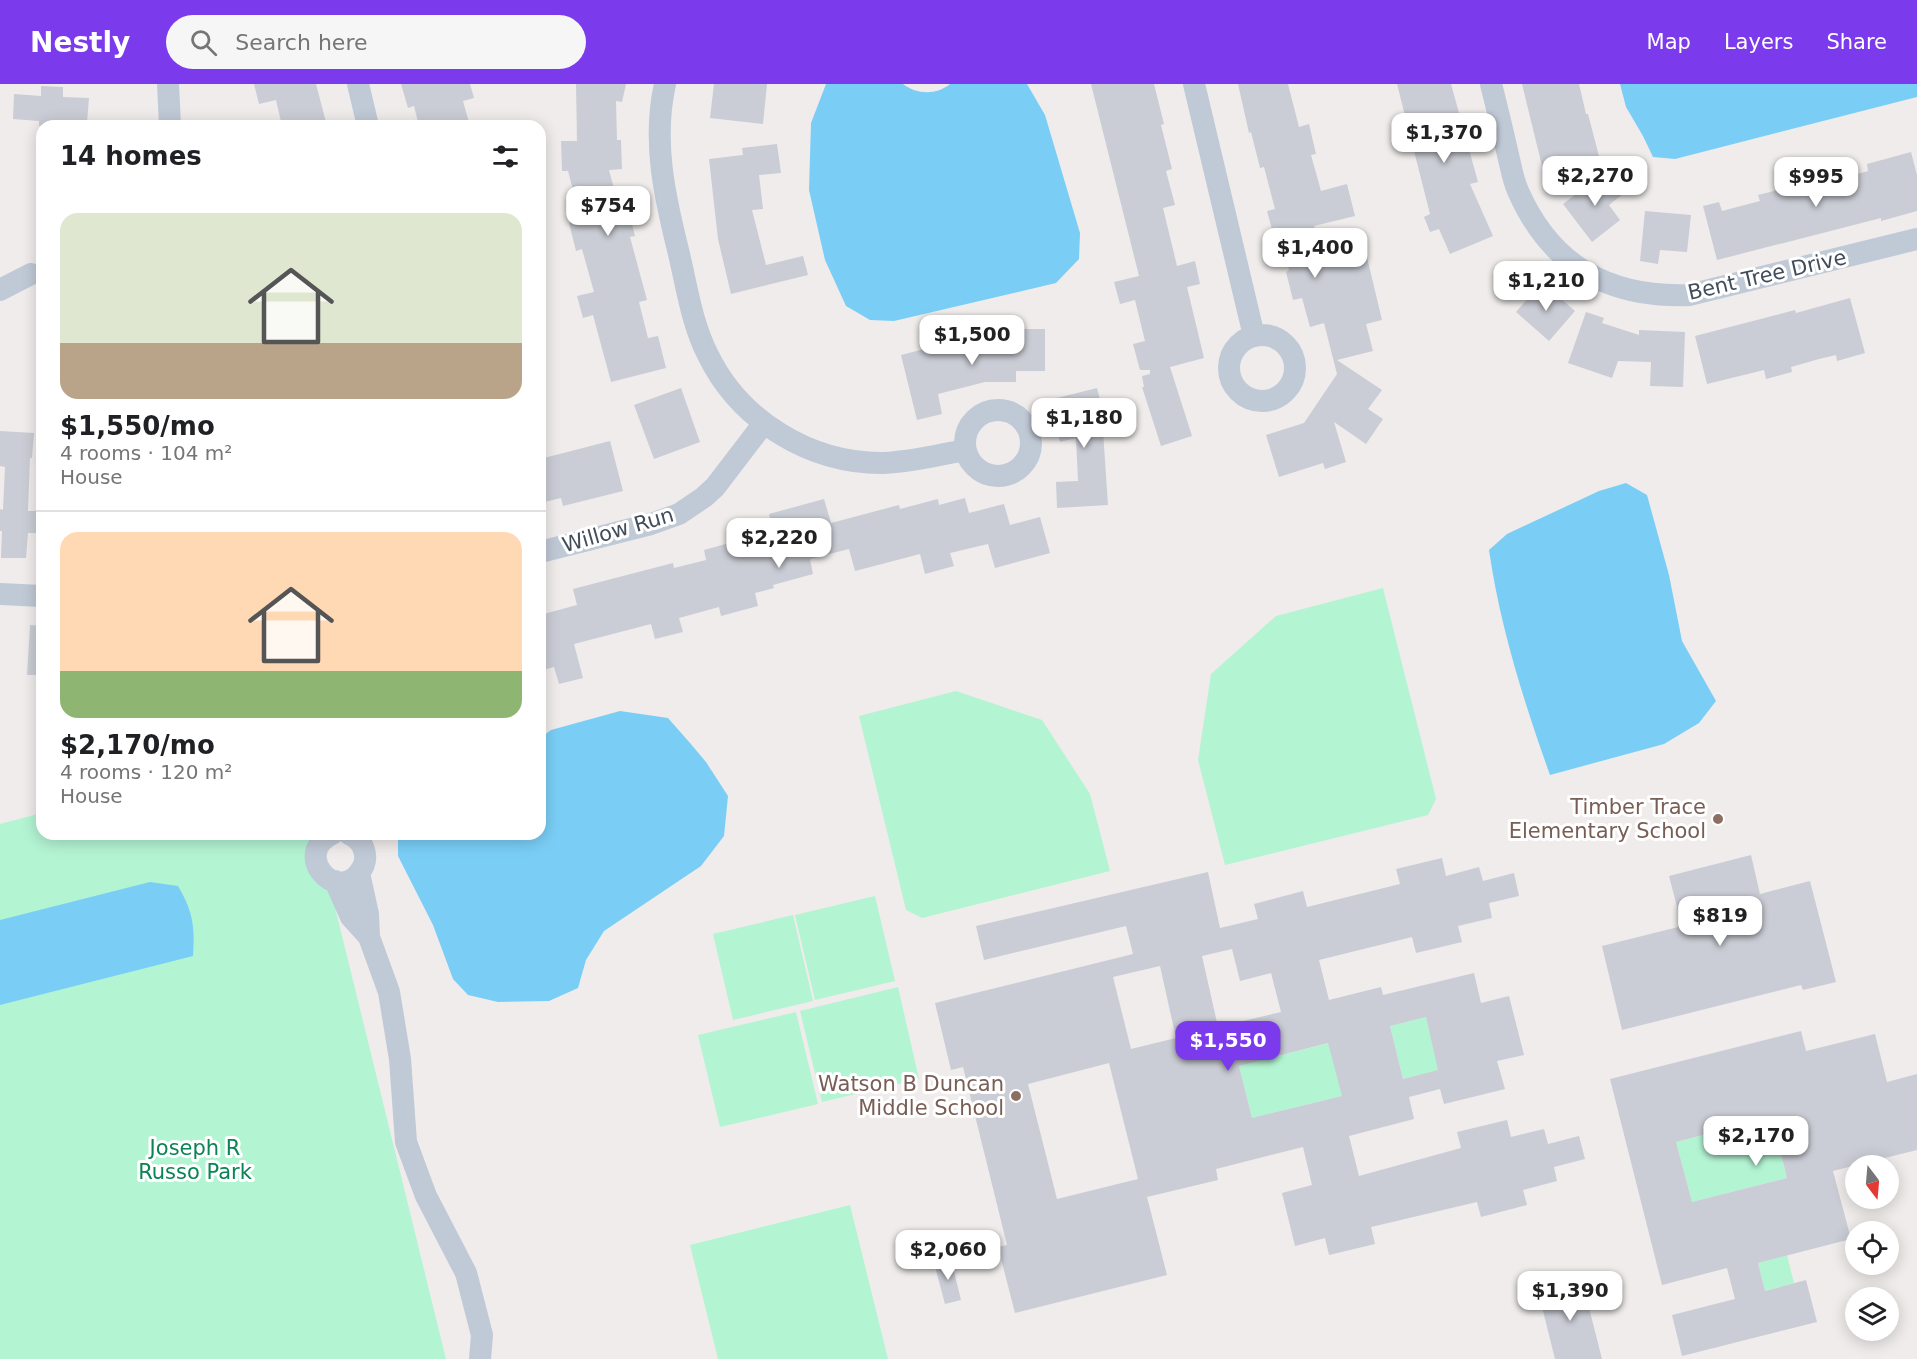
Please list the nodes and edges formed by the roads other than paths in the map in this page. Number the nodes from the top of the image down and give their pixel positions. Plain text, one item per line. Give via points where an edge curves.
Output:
1 (168, 84) edge
2 (358, 84) edge
3 (665, 84) edge
4 (1194, 84) edge
5 (1491, 84) edge
6 (170, 120) edge
7 (367, 120) edge
8 (1917, 239) edge
9 (31, 274) dead end
10 (0, 290) edge
11 (1254, 336) dead end
12 (764, 423) junction
13 (965, 450) dead end
14 (546, 550) edge
15 (0, 594) edge
16 (36, 596) edge
17 (331, 840) edge
18 (350, 840) edge
19 (359, 873) junction
20 (335, 881) junction
21 (369, 936) junction
22 (480, 1359) edge

1 - 6 street
2 - 7 street
3 - 12 street via 659,128 664,194 697,328 723,380
4 - 11 street
5 - 8 street, Bent Tree Drive via 1517,189 1531,216 1565,257 1611,285 1654,295 1689,295
9 - 10 street
12 - 13 street via 812,450 855,461 884,463
12 - 14 street, Willow Run via 715,487 679,514
15 - 16 street
17 - 20 street via 318,848 316,863 324,876
18 - 19 street via 363,846 365,853
19 - 20 street via 348,881
19 - 21 street
20 - 21 street via 351,917
21 - 22 street via 389,992 400,1059 406,1142 426,1196 466,1272 482,1335

